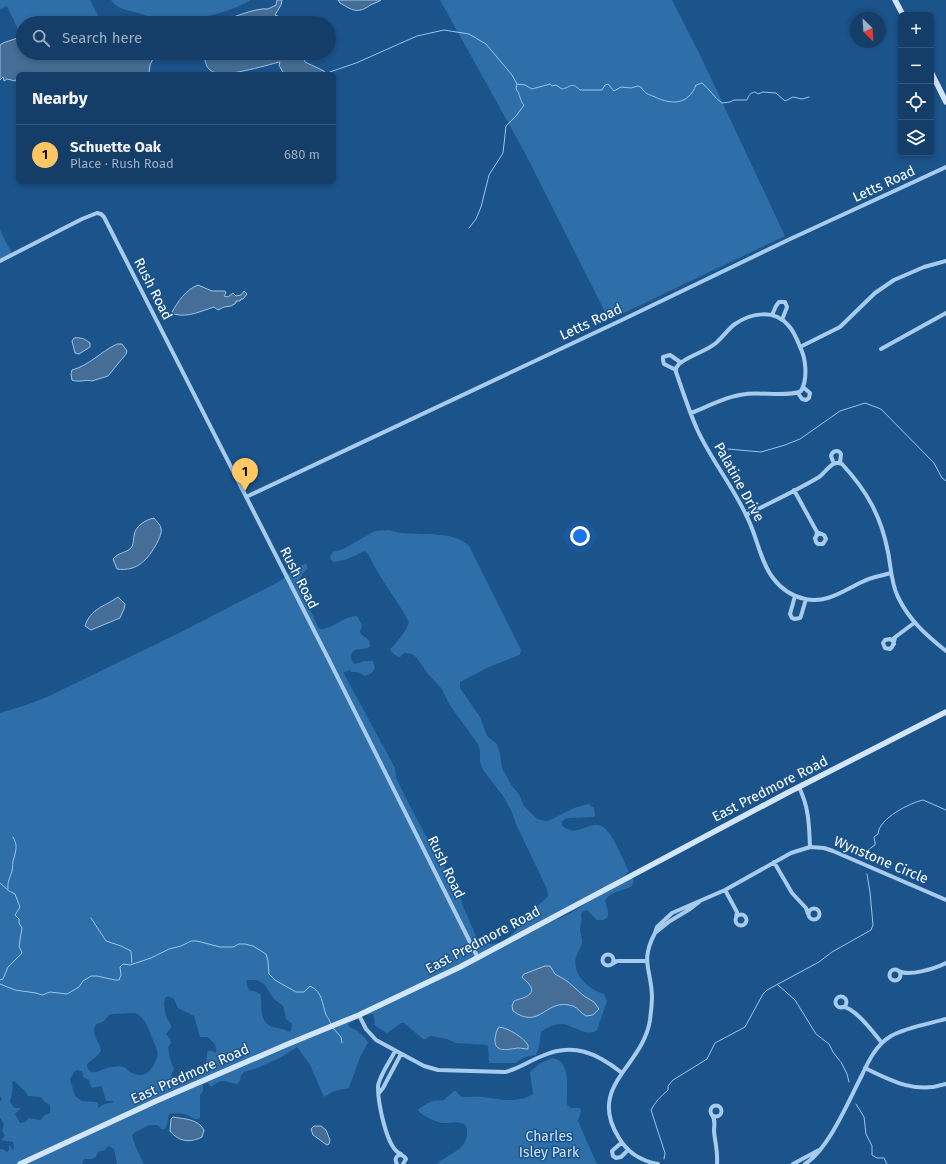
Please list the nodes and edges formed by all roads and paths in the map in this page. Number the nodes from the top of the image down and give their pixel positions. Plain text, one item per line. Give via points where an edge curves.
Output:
1 (895, 0) edge
2 (901, 12) edge
3 (934, 78) edge
4 (946, 102) edge
5 (946, 167) edge
6 (0, 261) edge
7 (946, 261) edge
8 (946, 313) edge
9 (772, 315) junction
10 (782, 320) junction
11 (800, 347) junction
12 (881, 349) dead end
13 (680, 362) junction
14 (676, 370) junction
15 (803, 387) junction
16 (798, 393) junction
17 (691, 413) junction
18 (840, 463) junction
19 (834, 464) junction
20 (794, 490) junction
21 (246, 497) junction
22 (746, 515) junction
23 (816, 534) junction
24 (891, 574) junction
25 (795, 596) junction
26 (806, 599) junction
27 (914, 623) junction
28 (892, 638) junction
29 (946, 651) edge
30 (946, 712) edge
31 (799, 787) junction
32 (810, 847) junction
33 (774, 862) junction
34 (725, 890) junction
35 (946, 900) edge
36 (806, 908) junction
37 (812, 909) junction
38 (737, 912) junction
39 (808, 914) junction
40 (742, 915) junction
41 (736, 918) junction
42 (612, 957) junction
43 (478, 958) junction
44 (617, 961) junction
45 (646, 961) junction
46 (946, 963) edge
47 (612, 964) junction
48 (899, 971) junction
49 (904, 973) junction
50 (900, 977) junction
51 (846, 1002) junction
52 (842, 1007) junction
53 (848, 1008) junction
54 (359, 1015) junction
55 (946, 1019) edge
56 (882, 1043) junction
57 (395, 1051) junction
58 (401, 1054) junction
59 (865, 1068) junction
60 (385, 1070) junction
61 (622, 1072) junction
62 (391, 1073) junction
63 (946, 1084) edge
64 (379, 1093) junction
65 (712, 1115) junction
66 (719, 1115) junction
67 (715, 1120) junction
68 (621, 1142) junction
69 (628, 1150) junction
70 (820, 1150) junction
71 (396, 1152) junction
72 (401, 1154) junction
73 (396, 1158) junction
74 (20, 1164) edge
75 (397, 1164) edge
76 (404, 1164) edge
77 (658, 1164) edge
78 (717, 1164) edge
79 (793, 1164) edge
80 (805, 1164) edge

1 - 2 street
3 - 4 street
5 - 21 street, Letts Road
6 - 21 street, Rush Road via 82,219 101,214
7 - 11 street via 894,280 875,293 840,327
8 - 12 street
9 - 10 street
9 - 10 street via 779,302 785,302 787,307
9 - 13 street via 758,314 742,320 730,327 711,346
10 - 11 street via 792,331
11 - 15 street via 805,365
13 - 14 street
13 - 14 street, Palatine Drive via 670,355 663,357 664,364
14 - 17 street, Palatine Drive
15 - 16 street
15 - 16 street via 810,393 809,398 802,399
16 - 17 street via 739,395
17 - 22 street, Palatine Drive via 708,449
18 - 19 street
18 - 19 street via 841,454 835,451 831,456
18 - 24 street via 859,484 875,510 884,534
19 - 20 street
20 - 22 street
20 - 23 street
21 - 43 street, Rush Road
22 - 25 street, Palatine Drive via 769,573 776,583
23 - 23 street via 825,536 825,543 818,544
24 - 26 street, Palatine Drive via 863,581 832,597 820,600
24 - 27 street via 897,595
25 - 26 street, Palatine Drive
25 - 26 street via 790,614 795,620 800,618
27 - 28 street
27 - 29 street
28 - 28 street via 894,644 891,648 884,648 884,641
30 - 31 street, East Predmore Road
31 - 32 street via 808,810
31 - 43 street, East Predmore Road
32 - 33 street, Wynstone Circle via 797,850
32 - 35 street, Wynstone Circle via 833,851
33 - 34 street, Wynstone Circle
33 - 36 street via 792,893
34 - 38 street
34 - 45 street, Wynstone Circle via 672,913 659,924 648,948
36 - 37 street
36 - 39 street
37 - 39 street
37 - 39 street via 818,911 817,918 811,918
38 - 40 street
38 - 41 street
40 - 41 street
40 - 41 street via 746,920 743,925 737,923
42 - 44 street
42 - 47 street
42 - 47 street via 606,955 603,960 606,965
43 - 54 street, East Predmore Road
44 - 45 street
44 - 47 street
45 - 61 street, Wynstone Circle via 652,996 650,1021 637,1053
46 - 49 street via 934,968
48 - 49 street
48 - 50 street
48 - 50 street via 894,970 890,975 894,980
49 - 50 street
51 - 52 street
51 - 52 street via 842,996 837,998 836,1004
51 - 53 street
52 - 53 street
53 - 56 street
54 - 57 street via 373,1037
54 - 74 street, East Predmore Road via 163,1098
55 - 56 street via 903,1031
56 - 59 street
57 - 58 street
57 - 60 street
58 - 61 street via 438,1070 505,1072 547,1054 576,1050 593,1054
58 - 62 street
59 - 63 street via 908,1086 932,1088
59 - 70 street via 832,1133
60 - 62 street
60 - 64 street via 379,1083
61 - 68 street, Wynstone Circle via 610,1094 609,1104 612,1125
62 - 64 street
64 - 71 street via 380,1110 386,1131
65 - 66 street
65 - 66 street via 711,1108 717,1106 721,1111
65 - 67 street
66 - 67 street
67 - 78 street
68 - 69 street, Wynstone Circle
68 - 69 street via 612,1151 613,1156 619,1158
69 - 77 street, Wynstone Circle via 635,1156
70 - 79 street
70 - 80 street
71 - 72 street
71 - 73 street
72 - 73 street
72 - 76 street via 406,1159
73 - 75 street

